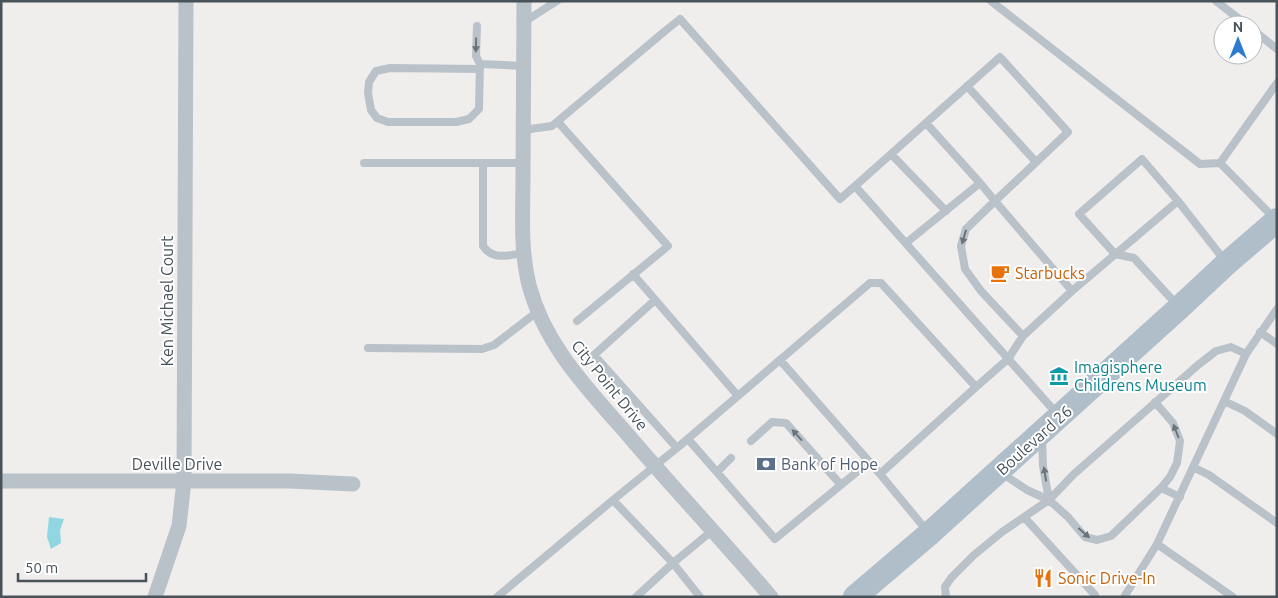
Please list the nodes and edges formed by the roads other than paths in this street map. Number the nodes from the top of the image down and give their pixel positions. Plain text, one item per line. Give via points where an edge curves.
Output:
1 (186, 1) edge
2 (524, 1) edge
3 (557, 1) edge
4 (991, 1) edge
5 (1216, 1) edge
6 (1234, 15) edge
7 (524, 22) junction
8 (477, 26) dead end
9 (1263, 38) edge
10 (1277, 48) edge
11 (480, 66) junction
12 (524, 66) junction
13 (1277, 83) edge
14 (967, 86) junction
15 (558, 122) junction
16 (926, 122) junction
17 (523, 130) junction
18 (890, 154) junction
19 (1036, 162) junction
20 (364, 163) dead end
21 (483, 163) junction
22 (523, 163) junction
23 (1220, 163) junction
24 (980, 183) junction
25 (855, 186) junction
26 (995, 201) junction
27 (1178, 201) junction
28 (946, 210) junction
29 (1276, 220) edge
30 (906, 243) junction
31 (524, 253) junction
32 (1115, 254) junction
33 (1226, 264) junction
34 (634, 274) junction
35 (1072, 291) junction
36 (655, 300) junction
37 (1180, 307) junction
38 (1277, 309) edge
39 (537, 312) junction
40 (577, 321) dead end
41 (1260, 332) junction
42 (1023, 336) junction
43 (1277, 344) edge
44 (368, 348) dead end
45 (1246, 354) junction
46 (1008, 359) junction
47 (780, 360) junction
48 (976, 387) junction
49 (738, 396) junction
50 (1224, 401) junction
51 (1155, 402) junction
52 (1050, 424) junction
53 (1277, 434) edge
54 (688, 439) junction
55 (752, 441) dead end
56 (677, 448) junction
57 (731, 458) dead end
58 (870, 462) junction
59 (655, 467) junction
60 (1193, 467) junction
61 (998, 471) junction
62 (717, 472) junction
63 (880, 474) junction
64 (1, 481) edge
65 (184, 481) junction
66 (353, 484) dead end
67 (841, 485) junction
68 (1161, 488) junction
69 (1180, 497) junction
70 (613, 500) junction
71 (1049, 500) junction
72 (1024, 517) junction
73 (1277, 523) edge
74 (713, 530) junction
75 (930, 534) junction
76 (1157, 544) junction
77 (673, 563) junction
78 (155, 597) edge
79 (497, 597) edge
80 (636, 597) edge
81 (700, 597) edge
82 (771, 597) edge
83 (855, 597) edge
84 (946, 597) edge
85 (1095, 597) edge
86 (1124, 597) edge
87 (1233, 597) edge

1 - 65 street, Ken Michael Court
2 - 7 street, City Point Drive
3 - 7 lane
4 - 23 lane via 1200,164
5 - 6 lane
7 - 12 street, City Point Drive
8 -> 11 lane via 476,56
9 - 10 lane
11 - 11 lane via 479,109 469,119 456,122 388,122 377,118 371,110 369,82 376,71
11 - 12 lane
12 - 17 street, City Point Drive
13 - 23 lane
14 - 16 lane
14 - 19 lane
14 - 19 lane via 1000,57 1068,132
15 - 17 lane via 552,126
15 - 25 lane via 680,19 840,199
15 - 34 lane via 668,246
16 - 18 lane
16 - 24 lane
17 - 22 street, City Point Drive
18 - 25 lane
18 - 28 lane
19 - 26 lane
20 - 21 lane
21 - 22 lane
21 - 31 lane via 483,246 498,256
22 - 31 street, City Point Drive
23 - 29 lane
24 - 26 lane
24 - 28 lane
25 - 30 lane
26 - 35 lane
26 -> 42 lane via 966,229 961,246 965,269 981,292
27 - 32 lane
27 - 32 lane via 1142,159 1080,214
27 - 33 lane
28 - 30 lane
29 - 33 main road, Boulevard 26
30 - 46 lane
31 - 39 street, City Point Drive
32 - 35 lane
32 - 37 lane via 1134,258
33 - 37 main road, Boulevard 26
34 - 36 lane
34 - 40 lane
35 - 42 lane
36 - 49 lane
36 - 56 lane via 594,354
37 - 52 main road, Boulevard 26
38 - 41 lane
39 - 44 lane via 494,345 482,350
39 - 59 street, City Point Drive via 572,370
41 - 43 lane
41 - 45 lane
42 - 46 lane
45 - 50 lane
45 - 51 lane via 1231,347 1216,351
46 - 48 lane
46 - 52 lane
47 - 48 lane via 870,283 881,283
47 - 49 lane
47 - 58 lane
48 - 63 lane
49 - 54 lane
50 - 53 lane via 1245,411
50 - 60 lane
68 -> 51 lane via 1177,463 1180,441 1173,423
51 - 71 lane
52 - 61 main road, Boulevard 26
71 -> 52 lane via 1043,466
54 - 56 lane
54 - 62 lane
67 -> 55 lane via 786,423 772,422
56 - 59 lane
57 - 62 lane
58 - 63 lane
58 - 67 lane
59 - 70 lane
59 - 74 street, City Point Drive
60 - 69 lane
60 - 73 lane via 1209,474
61 - 71 lane
61 - 75 main road, Boulevard 26
62 - 67 lane via 775,539
63 - 75 lane
64 - 65 street, Deville Drive
65 - 66 street, Deville Drive
65 - 78 street, Ken Michael Court via 179,526
68 - 69 lane
71 -> 68 lane via 1086,537 1097,540 1110,536
69 - 76 lane
70 - 77 lane
70 - 79 lane
71 - 72 lane
72 - 84 lane via 974,555 951,578 945,587
72 - 85 lane
74 - 77 lane
74 - 82 street, City Point Drive
75 - 83 main road, Boulevard 26
76 - 86 lane
76 - 87 lane
77 - 80 lane
77 - 81 lane

